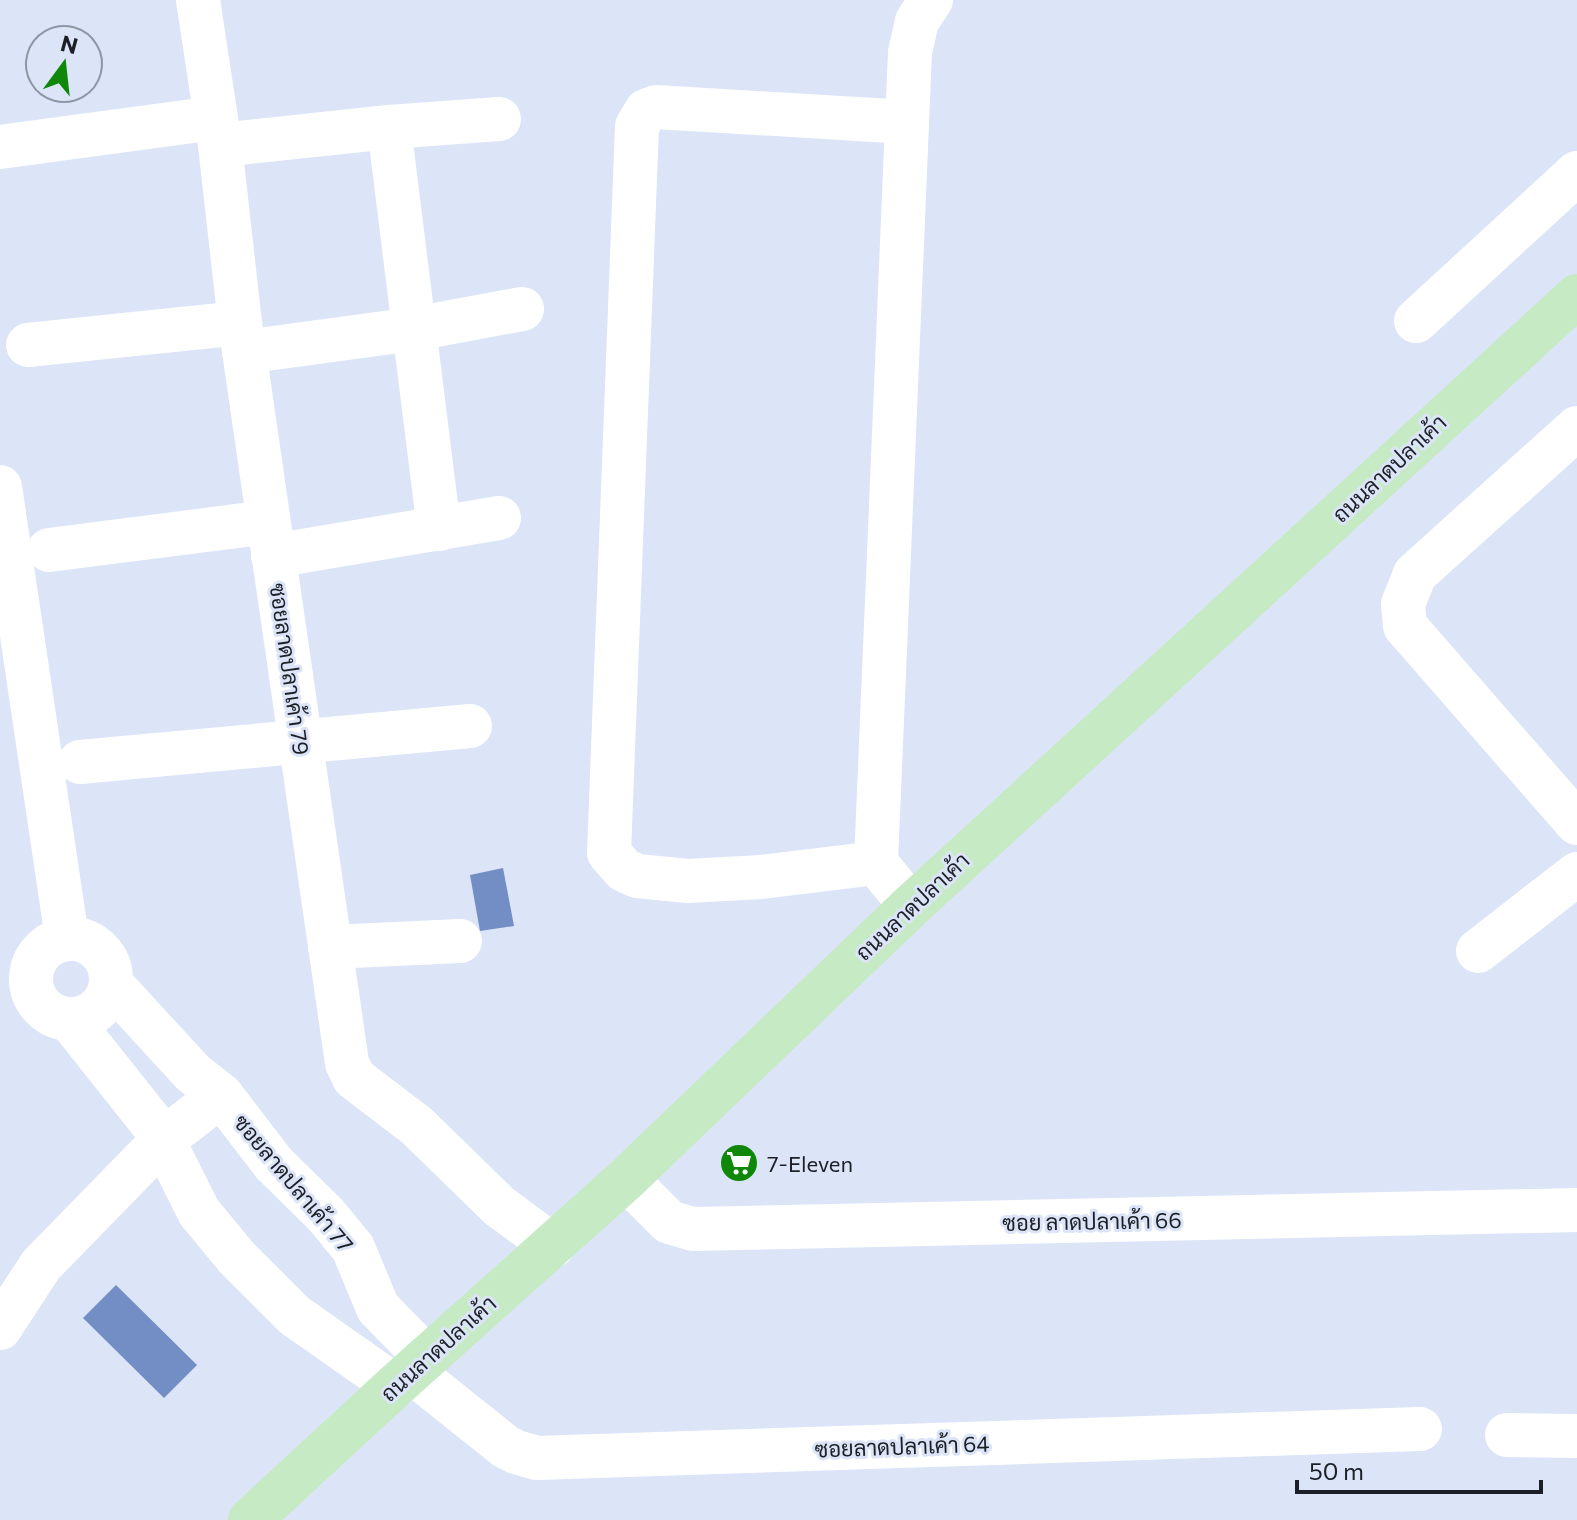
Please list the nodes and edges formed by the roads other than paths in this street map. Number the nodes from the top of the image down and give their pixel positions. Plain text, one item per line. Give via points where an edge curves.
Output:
1 (198, 0) edge
2 (931, 0) edge
3 (499, 119) dead end
4 (907, 122) junction
5 (389, 127) junction
6 (218, 132) junction
7 (0, 147) edge
8 (1577, 173) edge
9 (1577, 296) edge
10 (522, 309) dead end
11 (1416, 321) dead end
12 (414, 329) junction
13 (242, 338) junction
14 (28, 345) dead end
15 (1577, 428) edge
16 (0, 487) edge
17 (499, 518) dead end
18 (439, 529) junction
19 (271, 539) junction
20 (49, 550) dead end
21 (470, 726) dead end
22 (301, 742) junction
23 (80, 762) dead end
24 (1577, 823) edge
25 (876, 863) junction
26 (1577, 874) edge
27 (911, 906) junction
28 (67, 938) junction
29 (460, 941) dead end
30 (330, 947) junction
31 (1478, 951) dead end
32 (16, 969) edge
33 (112, 985) junction
34 (70, 1020) junction
35 (221, 1095) junction
36 (163, 1140) junction
37 (626, 1179) junction
38 (1577, 1210) edge
39 (553, 1246) junction
40 (0, 1328) edge
41 (411, 1372) junction
42 (1420, 1429) dead end
43 (1507, 1435) dead end
44 (1577, 1436) edge
45 (250, 1520) edge

1 - 6 street, ซอยลาดปลาเค้า 79
2 - 4 street via 917,21 910,52
3 - 5 street
4 - 25 street
4 - 25 street via 656,107 646,111 637,126 609,853 637,876 688,881
5 - 6 street
5 - 12 street
6 - 7 street
6 - 13 street, ซอยลาดปลาเค้า 79
8 - 11 street
9 - 27 main road, ถนนลาดปลาเค้า
10 - 12 street
12 - 13 street
12 - 18 street
13 - 14 street
13 - 19 street, ซอยลาดปลาเค้า 79
15 - 24 street via 1415,574 1403,604 1405,626
16 - 28 street
17 - 18 street
18 - 19 street
19 - 20 street
19 - 22 street, ซอยลาดปลาเค้า 79
21 - 22 street
22 - 23 street
22 - 30 street, ซอยลาดปลาเค้า 79
25 - 27 street
26 - 31 street
27 - 37 main road, ถนนลาดปลาเค้า
28 - 32 street
28 - 33 street via 93,945 103,954
29 - 30 street
30 - 39 street, ซอยลาดปลาเค้า 79 via 347,1063 354,1078 417,1126 499,1206
32 - 34 street via 41,1006
33 - 34 street via 100,1008
33 - 35 street, ซอยลาดปลาเค้า 77 via 193,1073
34 - 36 street
35 - 36 street
35 - 41 street, ซอยลาดปลาเค้า 77 via 274,1164 353,1248
36 - 40 street via 41,1265
36 - 41 street via 199,1212 294,1315
37 - 38 street, ซอย ลาดปลาเค้า 66 via 669,1222 693,1229
37 - 39 main road, ถนนลาดปลาเค้า
39 - 41 main road, ถนนลาดปลาเค้า
41 - 42 street, ซอยลาดปลาเค้า 64 via 506,1447 537,1458
41 - 45 main road, ถนนลาดปลาเค้า
43 - 44 street

